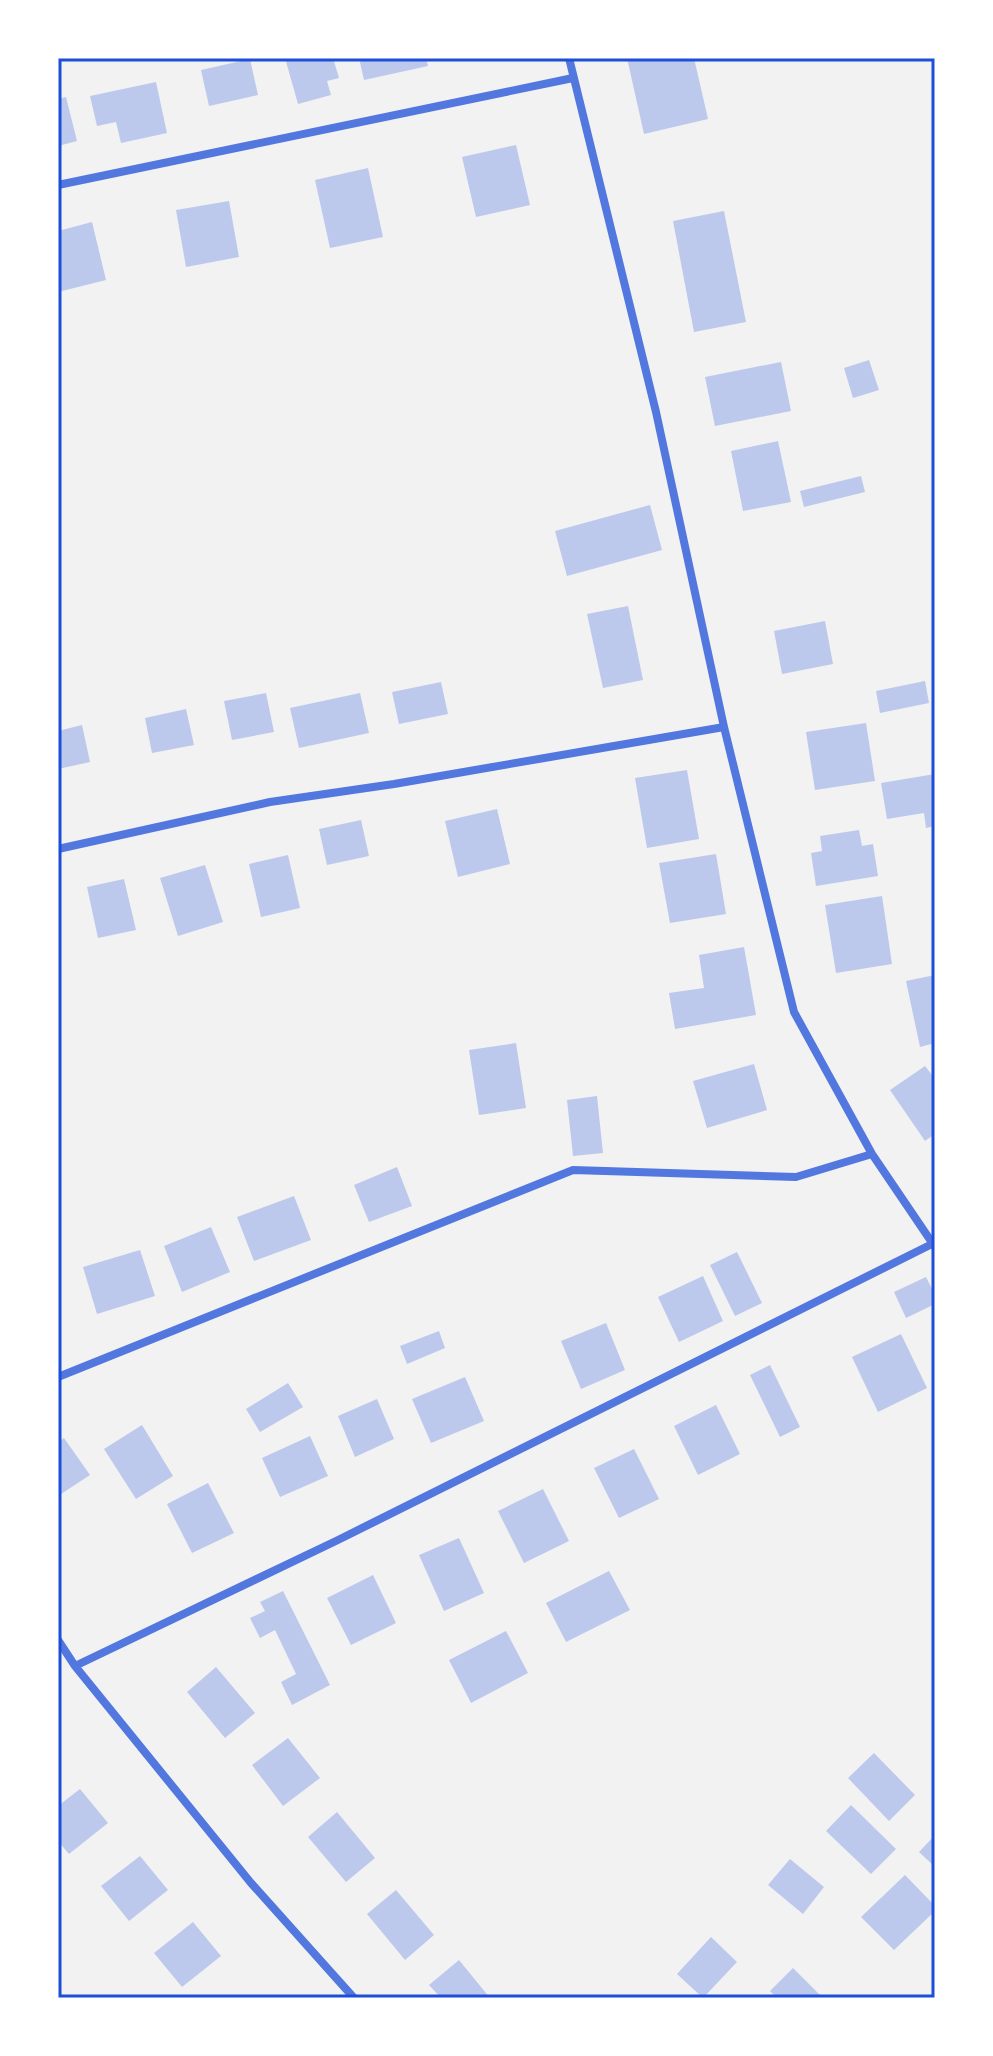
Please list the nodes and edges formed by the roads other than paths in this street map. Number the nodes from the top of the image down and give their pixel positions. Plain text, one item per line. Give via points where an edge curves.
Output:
1 (569, 58) edge
2 (573, 78) junction
3 (58, 185) edge
4 (724, 727) junction
5 (58, 849) edge
6 (872, 1154) junction
7 (934, 1245) edge
8 (58, 1377) edge
9 (58, 1640) edge
10 (75, 1666) junction
11 (354, 1998) edge

1 - 2 street
2 - 3 street
2 - 4 street via 656,412
4 - 5 street via 270,802
4 - 6 street via 794,1012
6 - 7 street
6 - 8 street via 796,1177 573,1170
7 - 10 street
9 - 10 street
10 - 11 street via 251,1883

